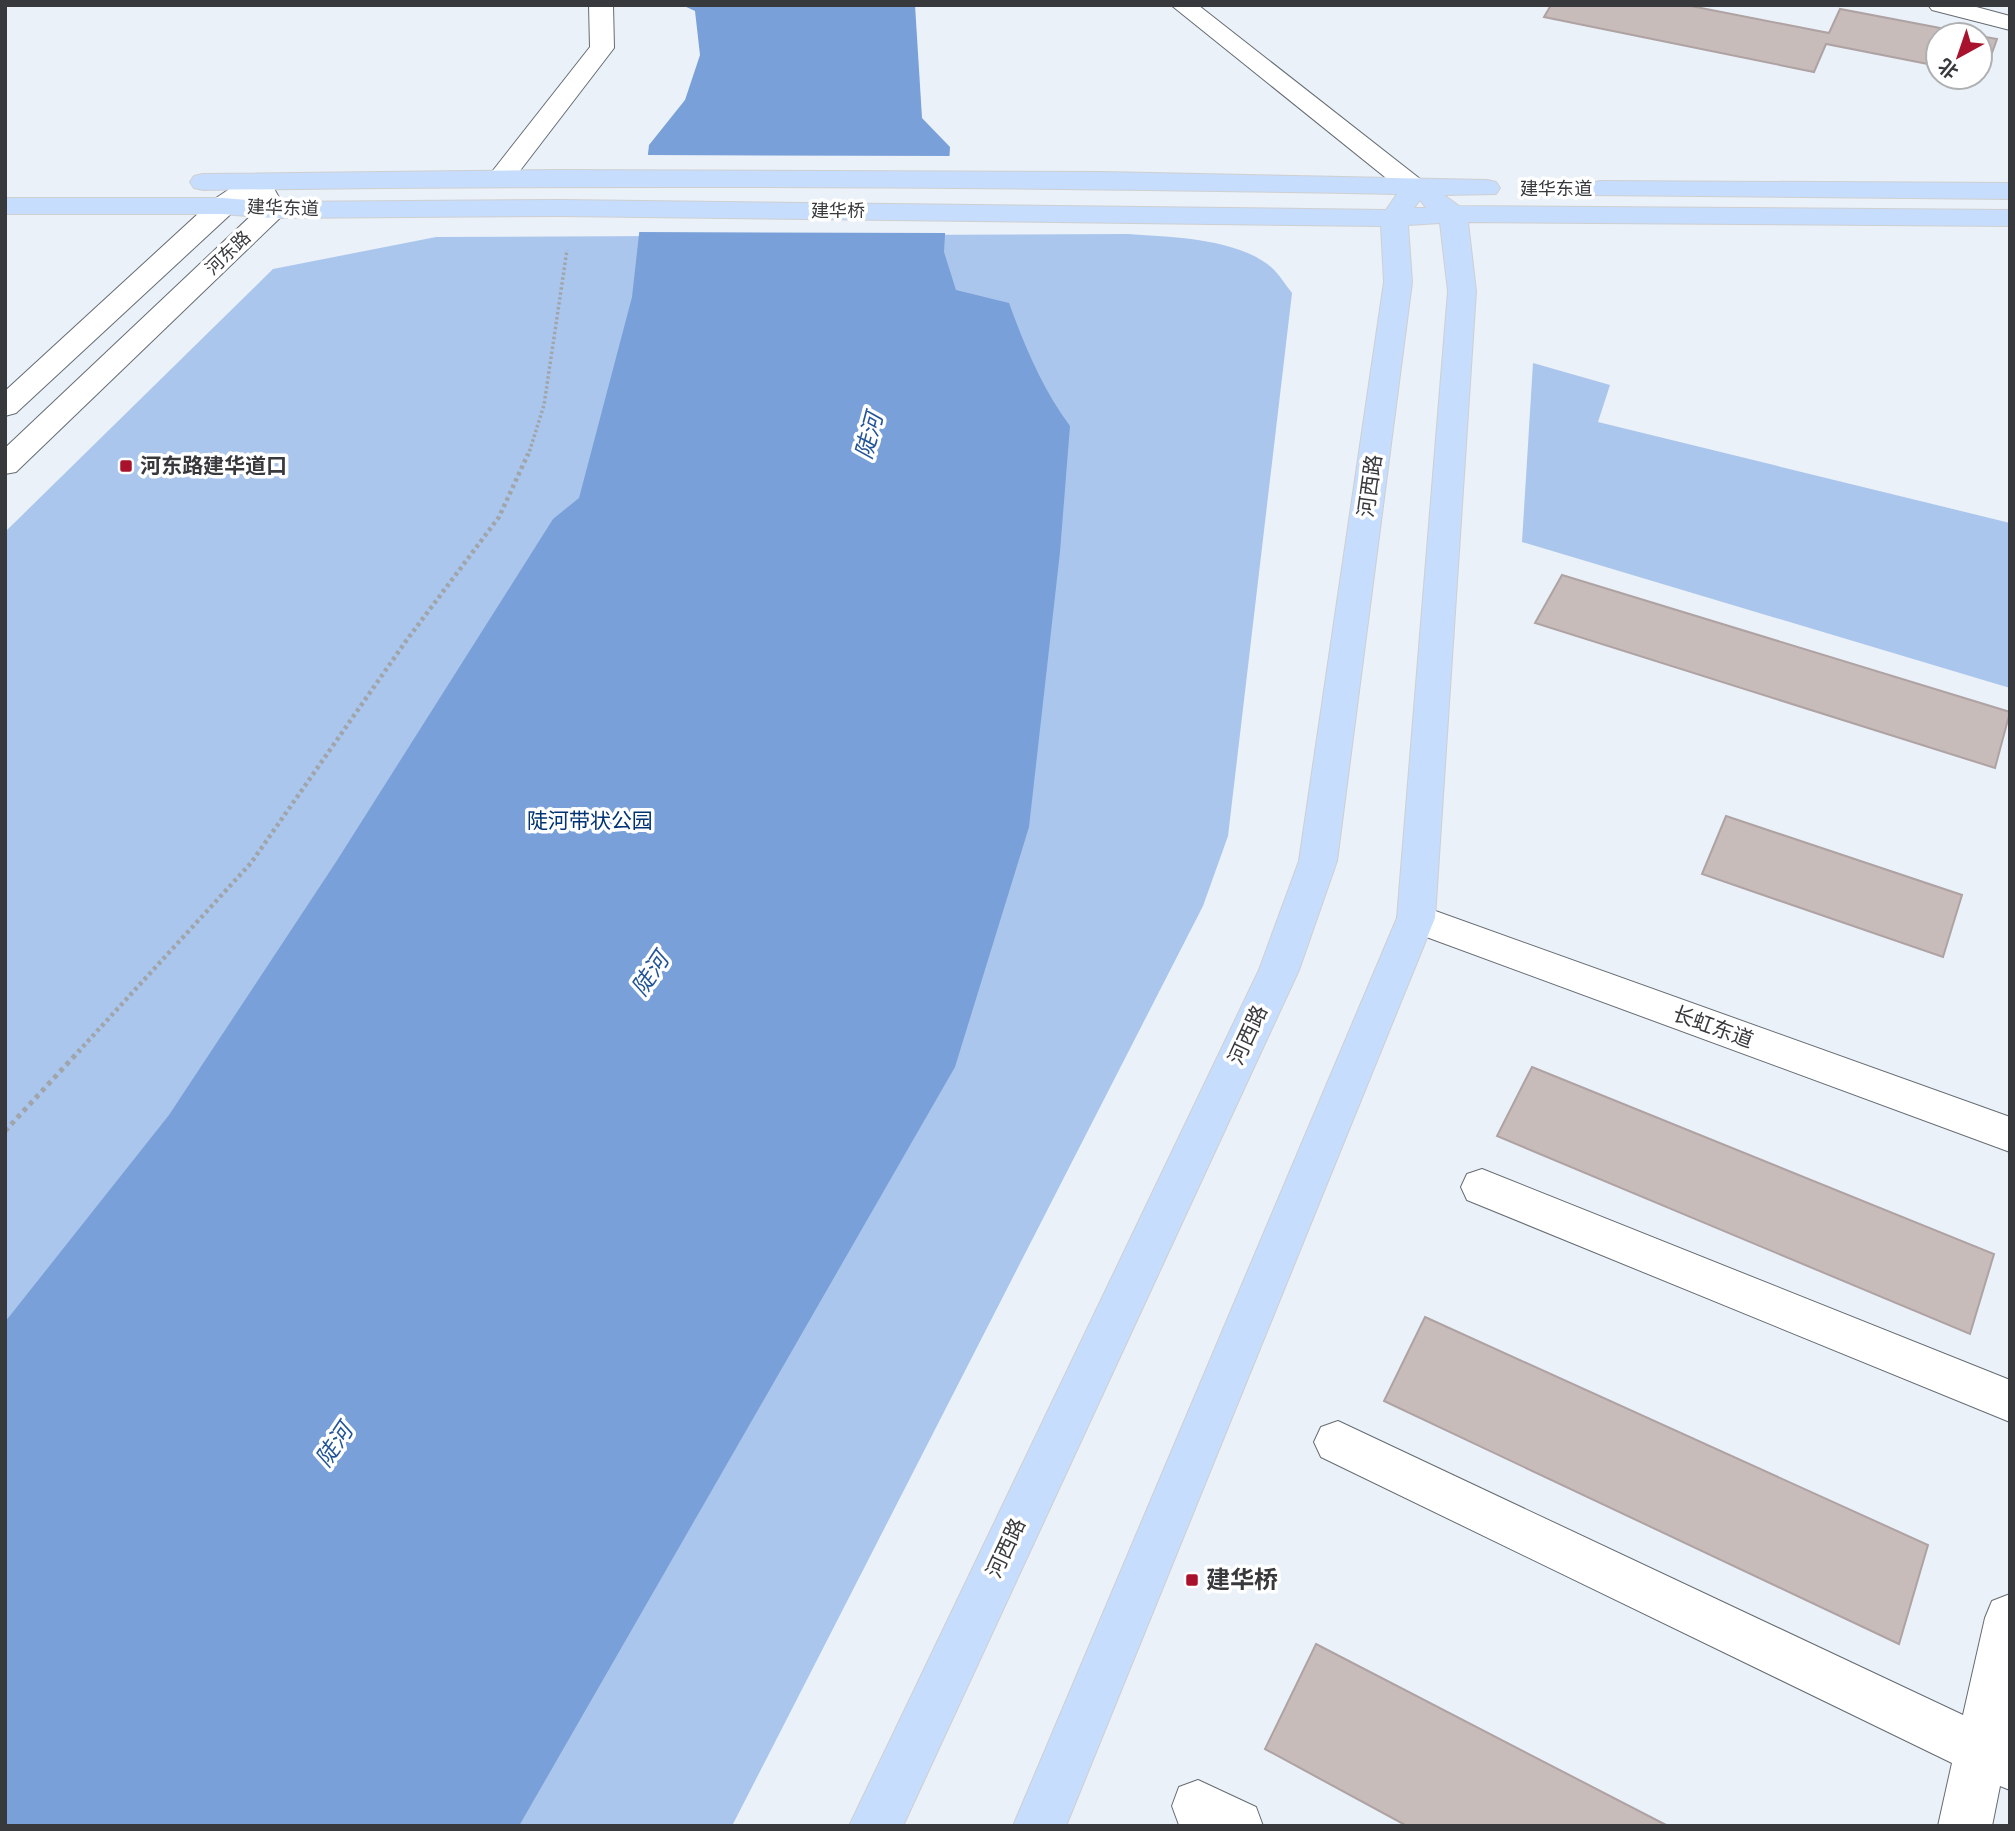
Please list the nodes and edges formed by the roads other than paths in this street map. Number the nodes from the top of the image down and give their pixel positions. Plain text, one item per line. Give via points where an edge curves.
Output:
1 (601, 5) edge
2 (1183, 5) edge
3 (1940, 5) edge
4 (2010, 23) edge
5 (557, 178) joint
6 (500, 179) junction
7 (1102, 180) joint
8 (5, 182) edge
9 (258, 182) junction
10 (1512, 189) dead end
11 (1581, 189) dead end
12 (2010, 191) edge
13 (1404, 203) junction
14 (223, 205) junction
15 (5, 206) edge
16 (561, 208) joint
17 (272, 210) junction
18 (1115, 213) joint
19 (1453, 214) junction
20 (2010, 218) edge
21 (5, 407) edge
22 (5, 465) edge
23 (1416, 918) junction
24 (2010, 1135) edge
25 (1482, 1187) dead end
26 (2010, 1401) edge
27 (1338, 1442) dead end
28 (2010, 1618) edge
29 (1995, 1757) edge
30 (875, 1826) edge
31 (1039, 1826) edge
32 (1965, 1826) edge

1 - 6 street via 602,48
2 - 13 street
3 - 4 street
5 - 6 main road, 建华东道
5 - 7 main road, 建华桥
6 - 9 main road, 建华东道
7 - 13 main road, 建华东道
8 - 9 main road, 建华东道
9 - 14 street, 河东路
9 - 17 street
10 - 13 main road, 建华东道
11 - 12 main road, 建华东道
13 - 18 main road, 建华东道
13 - 19 main road, 建华东道
13 - 19 main road
13 - 30 main road, 河西路 via 1398,282 1318,861 1279,970
14 - 15 main road, 建华东道
14 - 17 main road, 建华东道
14 - 21 street, 河东路
16 - 17 main road, 建华东道
16 - 18 main road, 建华桥
17 - 22 street, 河东路
19 - 20 main road, 建华东道
19 - 23 main road via 1462,290
23 - 24 street, 长虹东道
23 - 31 main road
25 - 26 street
27 - 29 street
28 - 29 street
29 - 32 street

